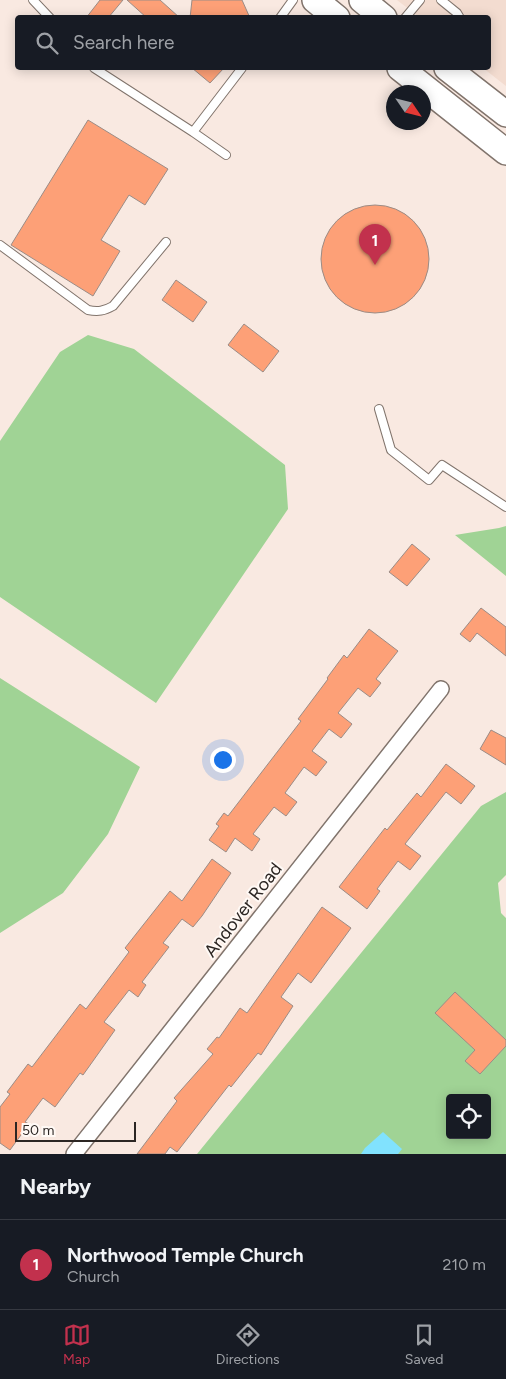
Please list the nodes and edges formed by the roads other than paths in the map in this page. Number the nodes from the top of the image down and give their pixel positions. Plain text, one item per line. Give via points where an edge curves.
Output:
1 (293, 0) edge
2 (315, 0) edge
3 (362, 0) edge
4 (420, 0) edge
5 (441, 0) edge
6 (37, 1) edge
7 (48, 15) edge
8 (282, 15) edge
9 (333, 15) edge
10 (380, 15) edge
11 (408, 15) edge
12 (458, 15) edge
13 (97, 70) edge
14 (240, 70) edge
15 (403, 70) edge
16 (450, 70) edge
17 (506, 114) edge
18 (193, 132) junction
19 (506, 152) edge
20 (226, 155) dead end
21 (166, 242) dead end
22 (0, 245) edge
23 (379, 409) dead end
24 (506, 507) edge
25 (441, 690) dead end
26 (74, 1154) edge

1 - 8 lane
2 - 9 main road
3 - 10 main road
4 - 11 lane
5 - 12 lane
6 - 7 lane
13 - 18 lane
14 - 18 lane
15 - 19 main road
16 - 17 main road
18 - 20 lane
21 - 22 lane via 113,306 95,312
23 - 24 lane via 390,450 430,480 442,465
25 - 26 street, Andover Road

